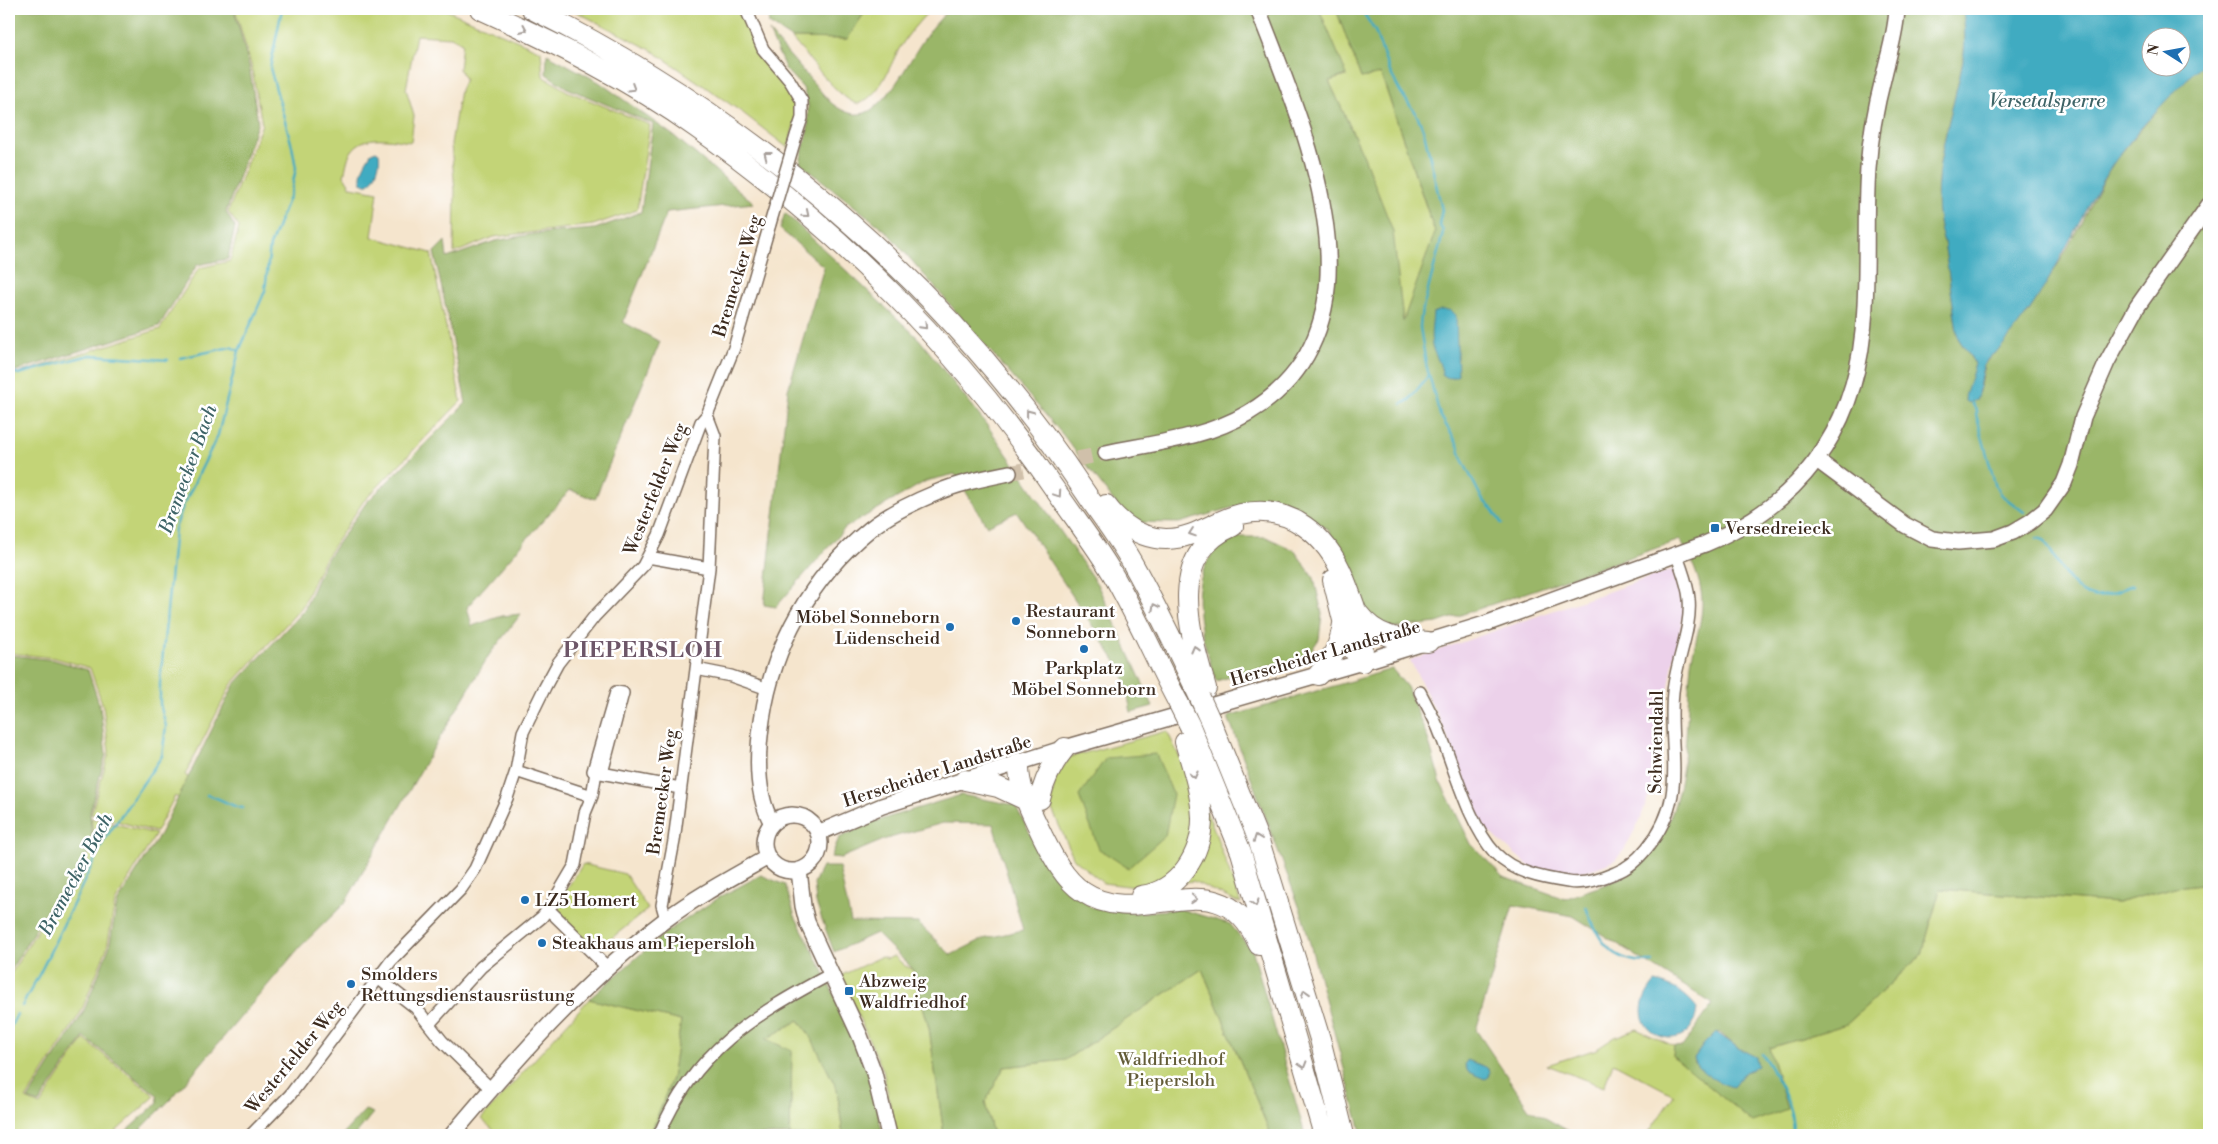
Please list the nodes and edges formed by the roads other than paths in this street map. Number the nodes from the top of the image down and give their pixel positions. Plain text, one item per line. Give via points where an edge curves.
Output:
1 (480, 9) edge
2 (532, 9) edge
3 (746, 9) edge
4 (1258, 9) edge
5 (1897, 9) edge
6 (596, 54) junction
7 (2209, 205) edge
8 (707, 415) junction
9 (1059, 452) junction
10 (1106, 453) tunnel mouth
11 (1817, 460) junction
12 (1009, 473) tunnel mouth
13 (1676, 555) junction
14 (648, 558) junction
15 (709, 568) junction
16 (1351, 618) junction
17 (1428, 642) junction
18 (1362, 662) junction
19 (696, 669) junction
20 (1318, 675) junction
21 (768, 689) junction
22 (1420, 692) dead end
23 (1204, 697) junction
24 (1186, 727) junction
25 (1065, 748) junction
26 (1019, 763) junction
27 (516, 771) junction
28 (599, 773) junction
29 (965, 780) junction
30 (680, 788) junction
31 (592, 796) junction
32 (1033, 800) junction
33 (772, 824) junction
34 (818, 833) junction
35 (768, 857) junction
36 (799, 870) junction
37 (548, 909) junction
38 (666, 919) junction
39 (607, 967) junction
40 (830, 974) junction
41 (379, 979) junction
42 (1284, 1002) junction
43 (429, 1024) junction
44 (491, 1089) junction
45 (251, 1135) edge
46 (452, 1135) edge
47 (659, 1135) edge
48 (889, 1135) edge
49 (1324, 1135) edge
50 (1344, 1135) edge

1 -> 6 highway via 544,38
2 - 6 highway
3 - 8 street, Bremecker Weg, bridge via 763,49 802,101 802,118 734,348
4 - 10 main road via 1305,140 1321,197 1329,266 1318,332 1307,356 1284,385 1249,412 1198,434
5 - 11 main road, Herscheider Landstraße via 1894,37 1872,123 1861,351 1846,408
9 -> 6 highway via 970,342 836,210 734,129 670,85
6 -> 24 highway via 726,148 828,233 923,325 987,398 1031,454 1111,571 1175,698
7 - 11 main road via 2137,307 2107,362 2083,417 2064,483 2044,510 2030,522 1994,540 1958,542 1932,539 1905,524
8 - 14 street, Westerfelder Weg via 698,430
8 - 15 street, Bremecker Weg via 715,436
16 -> 9 highway via 1330,551 1300,522 1278,514 1252,512 1178,538 1147,537 1113,515
23 -> 9 highway via 1133,564
11 - 13 main road, Herscheider Landstraße via 1786,495 1756,518 1716,540
12 - 21 main road via 936,493 889,517 863,535 817,585 796,616
13 - 17 main road, Herscheider Landstraße
13 - 22 street, Schwiendahl via 1689,599 1673,693 1672,804 1654,839 1626,869 1601,879 1572,883 1536,878 1496,854 1480,832 1440,732
14 - 15 street
14 - 27 street, Westerfelder Weg via 638,573 594,617 558,663 526,726
15 - 19 street, Bremecker Weg
16 - 17 highway via 1364,622 1385,636
16 - 18 highway via 1349,644
16 - 20 highway via 1334,656
23 -> 16 highway via 1188,620 1188,591 1192,568 1198,557 1211,541 1228,529 1251,522 1272,522 1292,528 1308,538 1328,566
17 - 18 main road, Herscheider Landstraße
18 - 20 main road, Herscheider Landstraße
19 - 21 street via 731,676
19 - 30 street, Bremecker Weg
20 - 25 main road, Herscheider Landstraße
21 - 33 main road via 760,734 759,770 764,806
50 -> 23 highway, bridge via 1320,1039 1262,851
24 -> 32 highway via 1200,802 1200,832 1184,872 1162,889 1147,895 1122,897 1088,885 1062,855
24 -> 42 highway via 1241,852
25 - 26 main road, Herscheider Landstraße
25 - 32 highway via 1054,761
26 - 29 main road, Herscheider Landstraße
26 - 32 highway via 1018,780
27 - 31 street
27 - 41 street, Westerfelder Weg via 475,869 390,961
28 - 28 street via 593,772 616,692 624,694
28 - 30 street
28 - 31 street
29 - 32 highway via 998,787
29 - 34 main road, Herscheider Landstraße via 882,806
30 - 38 street, Bremecker Weg via 662,905
31 - 37 street via 585,813 576,865
32 -> 42 highway via 1054,858 1063,873 1083,892 1099,900 1127,906 1200,898 1214,900 1237,912 1254,933
33 - 34 main road via 784,816 799,816 810,822
33 - 35 main road via 764,838
34 - 36 main road via 815,858
35 - 36 main road via 780,868
35 - 38 main road
36 - 40 main road via 803,906
37 - 39 street
37 - 43 street via 522,935 481,967
38 - 39 main road
39 - 44 main road via 553,1019
40 - 47 street via 758,1016 720,1044 677,1097
40 - 48 main road via 874,1073
41 - 43 street via 416,1008
41 - 45 street, Westerfelder Weg via 290,1095
42 -> 49 highway
43 - 44 street
44 - 46 main road

